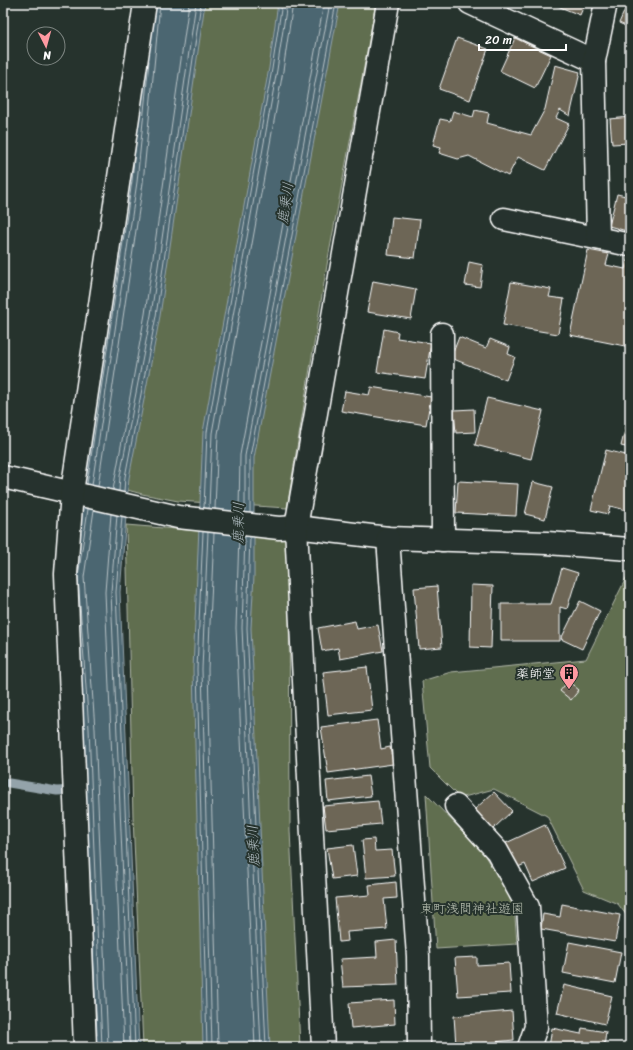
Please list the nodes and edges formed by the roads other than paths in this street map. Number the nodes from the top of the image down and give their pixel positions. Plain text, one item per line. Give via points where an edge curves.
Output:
1 (145, 3) edge
2 (388, 3) edge
3 (470, 3) edge
4 (606, 3) edge
5 (594, 61) junction
6 (504, 219) dead end
7 (598, 238) junction
8 (630, 245) edge
9 (442, 334) dead end
10 (3, 477) edge
11 (72, 492) junction
12 (288, 527) junction
13 (388, 538) junction
14 (443, 540) junction
15 (630, 550) edge
16 (456, 806) dead end
17 (86, 1047) edge
18 (323, 1047) edge
19 (419, 1047) edge
20 (529, 1047) edge

1 - 11 street
2 - 12 street
3 - 5 street
4 - 5 street
5 - 7 street
6 - 7 street
7 - 8 street
9 - 14 street
10 - 11 street
11 - 12 street via 178,517
11 - 17 street via 66,574
12 - 13 street
12 - 18 street
13 - 14 street
13 - 19 street via 418,956
14 - 15 street via 547,543
16 - 20 street via 497,851 528,907 536,1027

